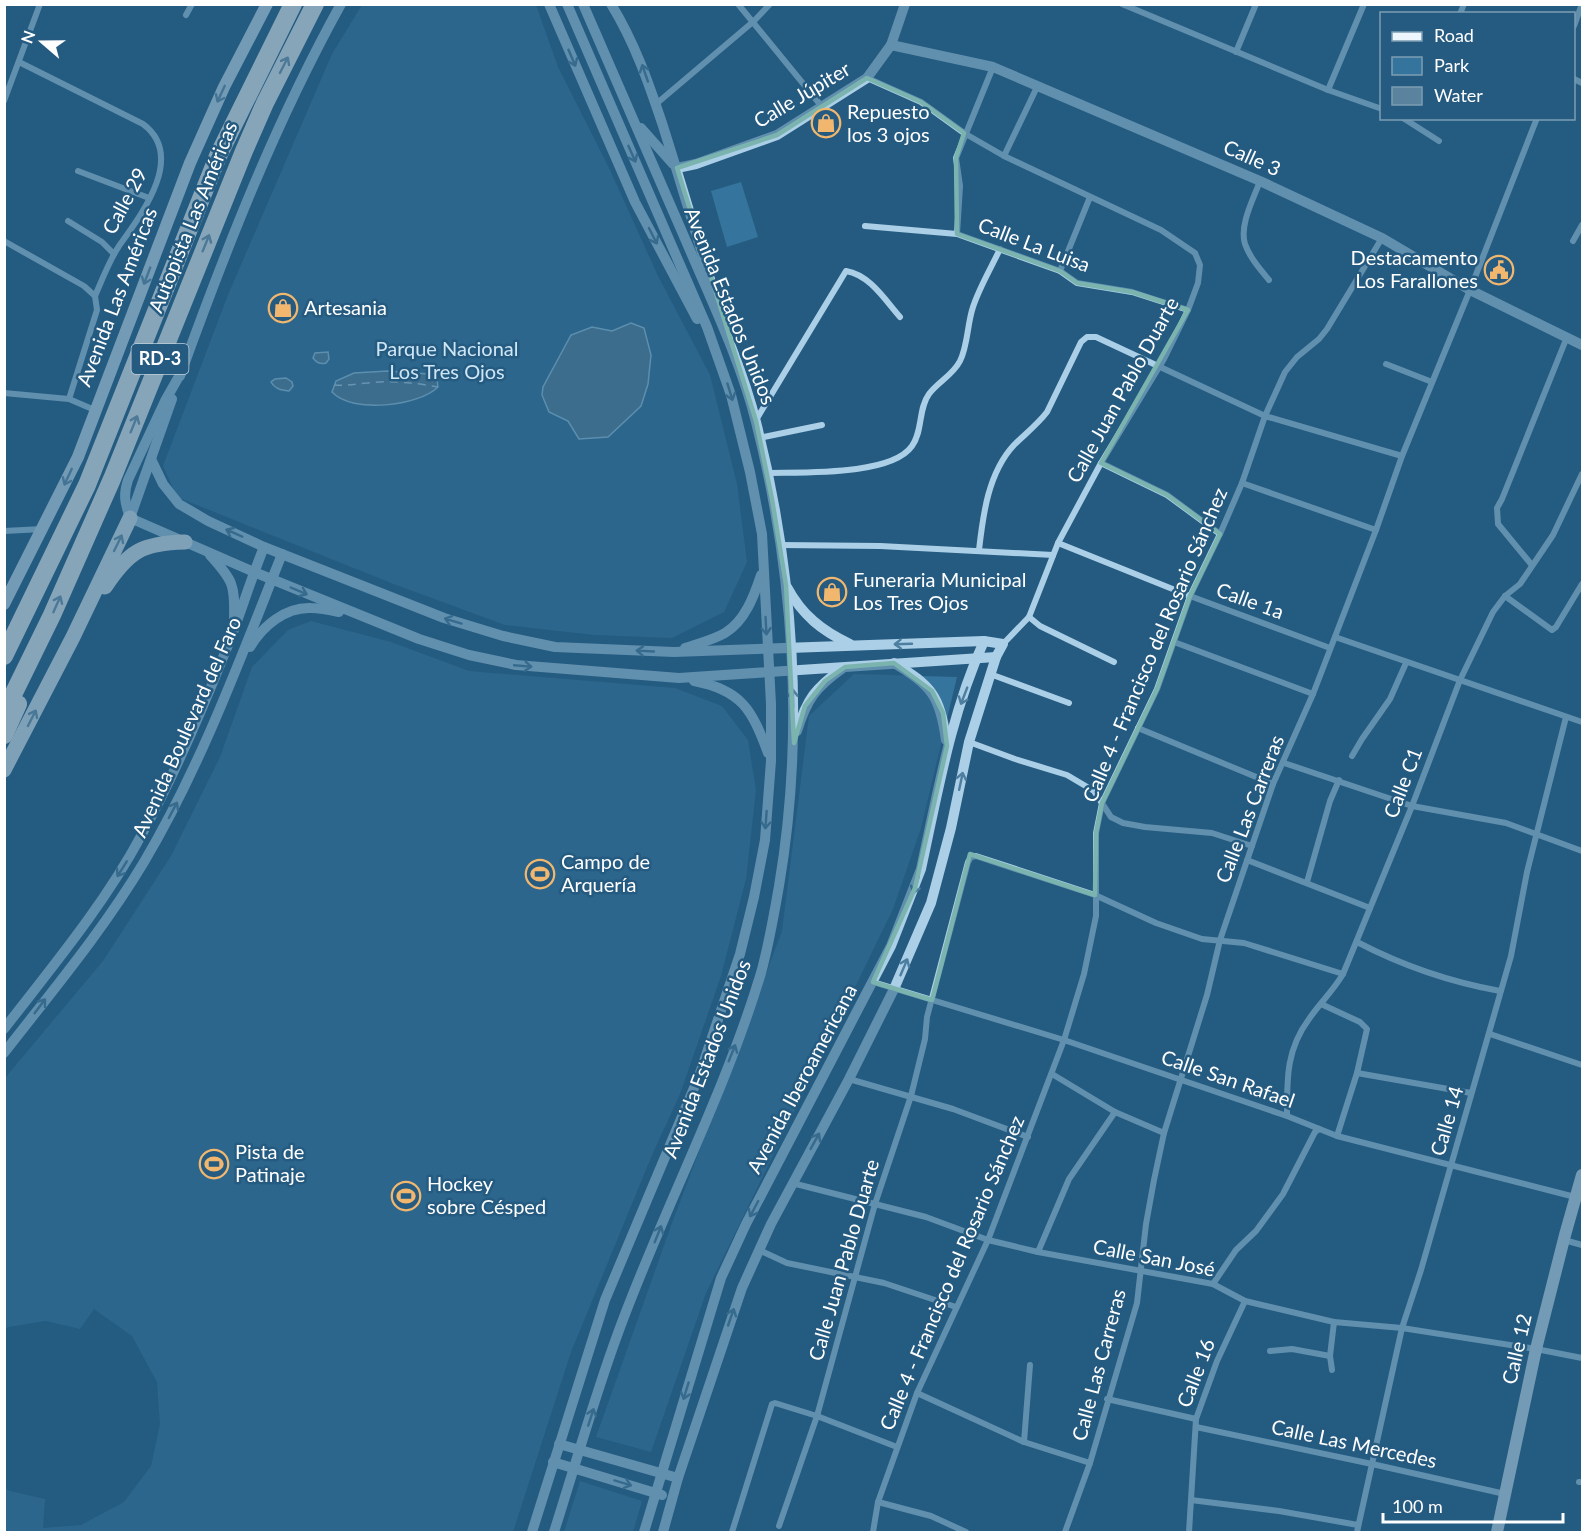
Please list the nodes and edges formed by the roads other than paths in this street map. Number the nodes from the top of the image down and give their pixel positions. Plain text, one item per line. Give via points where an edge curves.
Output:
1 (40, 4) edge
2 (192, 4) edge
3 (267, 4) edge
4 (293, 4) edge
5 (315, 4) edge
6 (341, 4) edge
7 (549, 4) edge
8 (567, 4) edge
9 (583, 4) edge
10 (611, 4) edge
11 (738, 4) edge
12 (770, 4) edge
13 (905, 4) edge
14 (1122, 4) edge
15 (1256, 4) edge
16 (1364, 4) edge
17 (1582, 4) edge
18 (1139, 8) edge
19 (186, 15) dead end
20 (754, 21) junction
21 (1575, 23) edge
22 (891, 45) junction
23 (1236, 52) junction
24 (19, 62) junction
25 (993, 67) junction
26 (867, 78) junction
27 (1038, 85) junction
28 (1328, 90) junction
29 (4, 101) edge
30 (656, 104) junction
31 (823, 108) junction
32 (1380, 108) edge
33 (633, 118) junction
34 (1407, 120) edge
35 (1536, 120) edge
36 (964, 133) junction
37 (1439, 141) dead end
38 (1004, 156) junction
39 (677, 168) junction
40 (78, 171) dead end
41 (1260, 181) junction
42 (1090, 197) junction
43 (149, 198) junction
44 (68, 221) dead end
45 (1582, 225) edge
46 (866, 226) dead end
47 (957, 234) junction
48 (1382, 238) junction
49 (4, 241) edge
50 (1573, 241) dead end
51 (1000, 249) junction
52 (114, 254) junction
53 (1060, 271) junction
54 (1269, 280) dead end
55 (1470, 290) junction
56 (95, 296) junction
57 (1188, 310) junction
58 (900, 317) dead end
59 (727, 337) junction
60 (1567, 337) junction
61 (1582, 345) edge
62 (718, 356) junction
63 (1386, 364) dead end
64 (1159, 366) junction
65 (182, 371) junction
66 (1432, 382) junction
67 (4, 393) edge
68 (69, 399) junction
69 (97, 411) junction
70 (1265, 416) junction
71 (756, 421) junction
72 (822, 425) dead end
73 (759, 438) junction
74 (1402, 456) junction
75 (151, 459) junction
76 (1101, 463) junction
77 (767, 473) junction
78 (1582, 474) edge
79 (1242, 483) junction
80 (87, 485) junction
81 (130, 518) junction
82 (43, 529) junction
83 (1376, 530) junction
84 (4, 531) edge
85 (1220, 534) junction
86 (185, 542) junction
87 (1059, 543) junction
88 (780, 545) junction
89 (264, 547) junction
90 (206, 550) junction
91 (979, 550) junction
92 (282, 554) junction
93 (1053, 555) junction
94 (1531, 564) junction
95 (763, 566) junction
96 (254, 572) junction
97 (272, 579) junction
98 (1582, 584) edge
99 (786, 585) junction
100 (1190, 596) junction
101 (1505, 596) junction
102 (4, 604) edge
103 (354, 614) junction
104 (1029, 617) junction
105 (4, 628) edge
106 (45, 630) junction
107 (1335, 637) junction
108 (73, 638) junction
109 (984, 641) junction
110 (1174, 642) junction
111 (1003, 644) junction
112 (853, 645) junction
113 (227, 648) junction
114 (790, 648) junction
115 (1330, 648) junction
116 (768, 649) junction
117 (674, 652) junction
118 (4, 656) edge
119 (996, 657) junction
120 (977, 658) junction
121 (1114, 662) dead end
122 (894, 663) junction
123 (1406, 663) junction
124 (845, 667) junction
125 (235, 670) junction
126 (793, 671) junction
127 (768, 673) junction
128 (990, 674) junction
129 (679, 678) junction
130 (1460, 680) junction
131 (1313, 694) junction
132 (1069, 703) dead end
133 (4, 713) edge
134 (1566, 717) junction
135 (1582, 722) edge
136 (1138, 728) junction
137 (4, 735) edge
138 (969, 742) junction
139 (794, 743) junction
140 (947, 746) junction
141 (1352, 756) dead end
142 (771, 761) junction
143 (1284, 763) junction
144 (4, 770) edge
145 (1339, 780) junction
146 (1273, 784) junction
147 (1102, 803) junction
148 (1412, 806) junction
149 (1536, 834) junction
150 (1252, 846) junction
151 (1582, 851) edge
152 (1247, 860) junction
153 (1307, 882) junction
154 (1095, 895) junction
155 (1370, 908) junction
156 (1220, 940) junction
157 (1357, 942) junction
158 (1343, 974) junction
159 (873, 982) junction
160 (894, 989) junction
161 (1500, 991) junction
162 (932, 1000) junction
163 (1321, 1004) junction
164 (4, 1029) edge
165 (1490, 1034) junction
166 (1064, 1040) junction
167 (4, 1053) edge
168 (1582, 1065) edge
169 (1357, 1073) junction
170 (1052, 1074) junction
171 (849, 1079) junction
172 (1182, 1081) junction
173 (1471, 1093) junction
174 (911, 1096) junction
175 (1115, 1112) junction
176 (1287, 1116) junction
177 (1319, 1129) junction
178 (1164, 1133) junction
179 (1337, 1136) junction
180 (1028, 1137) junction
181 (1451, 1165) junction
182 (1582, 1175) edge
183 (792, 1183) junction
184 (1575, 1197) junction
185 (875, 1204) junction
186 (988, 1239) junction
187 (1563, 1240) junction
188 (1582, 1245) edge
189 (758, 1250) junction
190 (1038, 1252) junction
191 (1139, 1271) junction
192 (855, 1277) junction
193 (1213, 1284) junction
194 (1245, 1300) junction
195 (956, 1307) junction
196 (1334, 1322) junction
197 (1402, 1328) junction
198 (1536, 1349) junction
199 (1270, 1351) dead end
200 (1330, 1356) junction
201 (1582, 1358) edge
202 (1030, 1365) dead end
203 (1332, 1371) dead end
204 (917, 1393) junction
205 (1107, 1399) junction
206 (817, 1416) junction
207 (1196, 1423) junction
208 (1024, 1442) junction
209 (559, 1444) junction
210 (897, 1447) junction
211 (580, 1450) junction
212 (554, 1462) junction
213 (1090, 1463) junction
214 (1372, 1464) junction
215 (574, 1468) junction
216 (661, 1474) junction
217 (678, 1478) junction
218 (656, 1493) junction
219 (1505, 1494) junction
220 (672, 1498) junction
221 (1191, 1500) junction
222 (878, 1502) junction
223 (779, 1526) dead end
224 (1357, 1529) edge
225 (532, 1533) edge
226 (554, 1533) edge
227 (644, 1533) edge
228 (663, 1533) edge
229 (732, 1533) edge
230 (873, 1533) edge
231 (966, 1533) edge
232 (1065, 1533) edge
233 (1189, 1533) edge
234 (1497, 1533) edge

1 - 24 street
2 - 19 street
3 -> 69 main road, Avenida Las Américas via 190,163
4 - 80 highway, Autopista Las Américas / RD-3 via 218,156
106 -> 5 highway, Autopista Las Américas / RD-3 via 112,479 230,181
6 - 65 street via 240,215
7 -> 62 street via 635,202
8 -> 62 street, Avenida Estados Unidos
9 - 33 street, Avenida Estados Unidos
30 -> 10 street via 632,41
11 - 20 street
12 - 20 street
13 - 22 street, Calle Júpiter
14 - 18 street
15 - 23 street
16 - 28 street
17 - 21 street
18 - 23 street
20 - 30 street
20 - 31 street
22 - 25 street, Calle 3
22 - 26 street, Calle Júpiter
23 - 28 street
24 - 29 street
24 - 43 street, Calle 29 via 143,124 157,138 162,155
25 - 27 street, Calle 3
25 - 36 street
26 - 31 street, Calle Júpiter
26 - 36 street, Calle Juan Pablo Duarte via 921,102
27 - 38 street
27 - 41 street, Calle 3
28 - 32 street
30 - 39 street
31 - 39 street, Calle Júpiter via 777,135
33 - 39 street
33 - 59 street, Avenida Estados Unidos
34 - 37 street
35 - 55 street, Calle Las Carreras
36 - 38 street, Calle Juan Pablo Duarte
36 - 47 street via 956,158 960,186
38 - 42 street, Calle Juan Pablo Duarte
39 - 59 street
40 - 43 street
41 - 48 street, Calle 3
41 - 54 street via 1247,217 1244,242
42 - 53 street
42 - 57 street, Calle Juan Pablo Duarte via 1161,230 1195,253 1200,265 1198,283
43 - 52 street, Calle 29
44 - 52 street
45 - 50 street
46 - 47 street, Calle La Luisa
47 - 51 street, Calle La Luisa
48 - 55 street, Calle 3
48 - 70 street, Calle 4 - Francisco del Rosario Sánchez via 1328,329 1286,372
49 - 56 street
51 - 53 street, Calle La Luisa
51 - 77 street via 973,306 959,362 929,394 913,445 905,453 876,466 845,471
52 - 56 street, Calle 29
53 - 57 street, Calle La Luisa via 1077,283 1132,292
55 - 60 street, Calle 3
55 - 66 street, Calle Las Carreras
56 - 68 street, Calle 29 via 97,310
57 - 64 street, Calle Juan Pablo Duarte
58 - 71 street via 871,284 855,272 846,271
59 - 71 street, Avenida Estados Unidos
60 - 61 street, Calle 3
60 - 94 street via 1497,508 1498,524
62 -> 95 street, Avenida Estados Unidos via 750,472 762,534
63 - 66 street
64 - 70 street
64 - 76 street, Calle Juan Pablo Duarte
64 - 91 street via 1096,337 1081,342 1047,412 1013,446 999,467 983,512
65 - 75 street
65 - 81 street via 128,480 124,500
66 - 74 street, Calle Las Carreras
67 - 68 street
68 - 69 street
69 -> 82 main road, Avenida Las Américas
70 - 74 street
70 - 79 street, Calle 4 - Francisco del Rosario Sánchez
71 - 73 street, Avenida Estados Unidos
72 - 73 street
73 - 77 street, Avenida Estados Unidos
74 - 83 street, Calle Las Carreras
75 - 81 street
89 -> 75 street via 179,504 163,484
76 - 85 street via 1167,495
76 - 87 street, Calle Juan Pablo Duarte
77 - 88 street, Avenida Estados Unidos
78 - 94 street, Calle C1 via 1553,535
79 - 83 street
79 - 85 street, Calle 4 - Francisco del Rosario Sánchez
80 - 105 highway
80 - 118 highway, Autopista Las Américas / RD-3
81 - 86 street
108 -> 81 main road
82 - 84 street
82 - 102 main road, Avenida Las Américas
83 - 107 street, Calle Las Carreras
85 - 100 street, Calle 4 - Francisco del Rosario Sánchez
86 - 90 street
86 - 108 main road via 144,547 121,564
87 - 93 street, Calle Juan Pablo Duarte
87 - 100 street, Calle 1a
88 - 91 street
88 - 99 street, Avenida Estados Unidos
89 - 92 street
89 - 96 street, Avenida Boulevard del Faro
90 - 96 street
90 - 113 street via 226,572 235,590
91 - 93 street
92 - 97 street, Avenida Boulevard del Faro
117 -> 92 street via 555,647 503,636 444,618
93 - 104 street, Calle Juan Pablo Duarte
94 - 101 street, Calle C1 via 1520,584
95 -> 116 street, Avenida Estados Unidos
95 - 117 street via 754,597 737,623 724,634
96 - 97 street
96 - 113 street, Avenida Boulevard del Faro
97 -> 103 street
97 - 125 street, Avenida Boulevard del Faro
98 - 101 street via 1552,630
99 - 112 street via 809,618
99 - 114 street, Avenida Estados Unidos
100 - 110 street, Calle 4 - Francisco del Rosario Sánchez
100 - 115 street, Calle 1a
101 - 130 street, Calle C1 via 1493,612
103 - 125 street via 311,608 278,617 257,635
103 -> 129 street via 469,655 516,665
104 - 111 street, Calle Juan Pablo Duarte
104 - 121 street
106 - 133 highway, Autopista Las Américas / RD-3
106 - 137 highway via 41,650
107 - 115 street, Calle Las Carreras
107 - 123 street
144 -> 108 main road
109 - 111 street
109 -> 112 street
109 - 120 street, Avenida Iberoamericana
110 - 131 street
110 - 136 street, Calle 4 - Francisco del Rosario Sánchez
111 - 119 street, Avenida Iberoamericana
112 - 114 street
113 -> 164 street, Avenida Boulevard del Faro via 174,772 140,838 76,935
114 - 116 street
114 - 126 street, Avenida Estados Unidos
115 - 131 street, Calle Las Carreras
116 - 117 street
116 - 127 street, Avenida Estados Unidos
119 - 120 street
119 - 128 street, Avenida Iberoamericana
120 - 122 street
120 -> 140 street, Avenida Iberoamericana
122 - 124 street
122 - 140 street via 932,691 943,713
123 - 130 street
123 - 141 street via 1390,699
124 - 126 street
124 - 139 street via 825,681 805,706
167 -> 125 street, Avenida Boulevard del Faro via 102,925 145,861 177,802
126 - 127 street
139 -> 126 street, Avenida Estados Unidos
127 - 129 street
127 - 142 street, Avenida Estados Unidos
128 - 132 street
128 - 138 street, Avenida Iberoamericana
129 - 142 street via 711,684 735,697 755,718
130 - 134 street
130 - 148 street, Calle C1
131 - 143 street, Calle Las Carreras
134 - 135 street
134 - 149 street, Calle 14
136 - 146 street
136 - 147 street, Calle 4 - Francisco del Rosario Sánchez
138 - 147 street via 1067,775 1094,791
160 -> 138 street, Avenida Iberoamericana via 931,903
211 -> 139 street, Avenida Estados Unidos via 618,1332 737,1042 761,971 784,856
140 -> 159 street, Avenida Iberoamericana via 918,878
142 -> 209 street, Avenida Estados Unidos via 765,840 740,954 699,1076 606,1300
143 - 145 street
143 - 146 street, Calle Las Carreras
145 - 148 street
145 - 153 street
146 - 150 street, Calle Las Carreras
147 - 150 street via 1112,817 1123,823 1212,833
147 - 154 street, Calle 4 - Francisco del Rosario Sánchez via 1096,833
148 - 149 street via 1506,823
148 - 155 street, Calle C1
149 - 151 street
149 - 161 street, Calle 14
150 - 152 street, Calle Las Carreras
152 - 153 street
152 - 156 street, Calle Las Carreras
153 - 155 street
154 - 156 street via 1156,923 1202,939
154 - 162 street, Calle Juan Pablo Duarte via 971,857
154 - 166 street, Calle 4 - Francisco del Rosario Sánchez via 1096,916 1084,974
155 - 157 street, Calle C1
156 - 158 street via 1244,943
156 - 172 street, Calle Las Carreras
157 - 158 street, Calle C1
157 - 161 street via 1416,969
158 - 163 street, Calle C1
159 - 160 street, Calle San Rafael
159 -> 216 street, Avenida Iberoamericana via 734,1248 710,1311
160 - 162 street, Calle San Rafael
160 - 171 street, Avenida Iberoamericana
161 - 165 street, Calle 14
162 - 166 street, Calle San Rafael
162 - 174 street, Calle Juan Pablo Duarte
163 - 169 street via 1360,1022 1366,1029
163 - 176 street, Calle C1 via 1290,1054
165 - 168 street
165 - 173 street, Calle 14
166 - 170 street, Calle 4 - Francisco del Rosario Sánchez
166 - 172 street, Calle San Rafael
169 - 173 street
169 - 179 street
170 - 175 street
170 - 180 street, Calle 4 - Francisco del Rosario Sánchez
171 - 174 street
183 -> 171 street, Avenida Iberoamericana
172 - 176 street, Calle San Rafael
172 - 178 street, Calle Las Carreras
173 - 181 street, Calle 14
174 - 180 street
174 - 185 street, Calle Juan Pablo Duarte
175 - 178 street
175 - 190 street via 1069,1179
176 - 177 street, Calle San Rafael
177 - 179 street, Calle San Rafael
177 - 193 street via 1283,1194
178 - 191 street, Calle Las Carreras
179 - 181 street, Calle San Rafael
180 - 186 street, Calle 4 - Francisco del Rosario Sánchez
181 - 184 street, Calle San Rafael
181 - 197 street, Calle 14
182 - 184 main road, Calle 12
183 - 185 street, Calle San José
183 - 189 street, Avenida Iberoamericana
184 - 187 main road, Calle 12
185 - 186 street, Calle San José
185 - 192 street, Calle Juan Pablo Duarte
186 - 190 street, Calle San José
186 - 195 street, Calle 4 - Francisco del Rosario Sánchez
187 - 188 street
187 - 198 main road, Calle 12
189 - 192 street via 787,1263
217 -> 189 street, Avenida Iberoamericana
190 - 191 street, Calle San José
191 - 193 street, Calle San José
191 - 205 street, Calle Las Carreras via 1137,1303
192 - 195 street
192 - 206 street, Calle Juan Pablo Duarte
193 - 194 street, Calle San José
194 - 196 street, Calle San José
194 - 207 street, Calle 16 via 1216,1361
195 - 204 street, Calle 4 - Francisco del Rosario Sánchez
196 - 197 street, Calle San José
196 - 200 street
197 - 198 street, Calle San José
197 - 214 street, Calle 14
198 - 201 street, Calle San José
198 - 219 main road, Calle 12
199 - 200 street via 1292,1349
200 - 203 street
202 - 208 street
204 - 208 street
204 - 210 street, Calle 4 - Francisco del Rosario Sánchez
205 - 207 street, Calle Las Mercedes
205 - 213 street, Calle Las Carreras
206 - 210 street
206 - 223 street, Calle Juan Pablo Duarte
206 - 229 street via 776,1403 770,1406
207 - 214 street, Calle Las Mercedes
207 - 221 street, Calle 16
208 - 213 street
209 - 211 street
209 - 212 street, Avenida Estados Unidos
210 - 222 street, Calle 4 - Francisco del Rosario Sánchez
211 - 215 street, Avenida Estados Unidos
211 - 216 street
212 - 215 street
212 - 225 street, Avenida Estados Unidos
213 - 232 street, Calle Las Carreras
214 - 219 street, Calle Las Mercedes
214 - 224 street, Calle 14
215 -> 218 street
215 - 226 street, Avenida Estados Unidos
216 - 217 street
216 - 218 street, Avenida Iberoamericana
217 - 220 street, Avenida Iberoamericana
218 - 220 street
218 - 227 street, Avenida Iberoamericana
219 - 234 main road, Calle 12
220 - 228 street, Avenida Iberoamericana
221 - 224 street via 1279,1511
221 - 233 street, Calle 16
222 - 230 street, Calle 4 - Francisco del Rosario Sánchez
222 - 231 street via 931,1516

